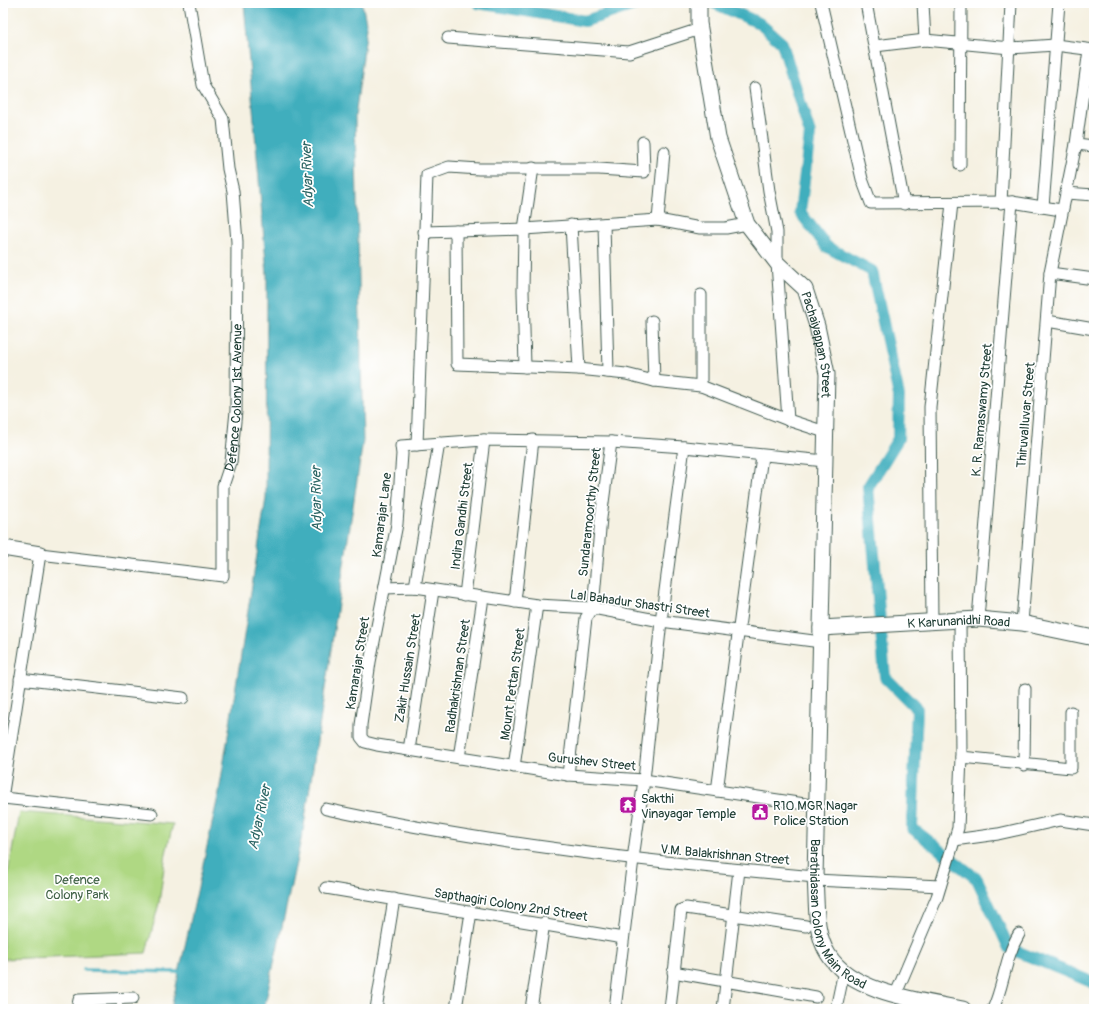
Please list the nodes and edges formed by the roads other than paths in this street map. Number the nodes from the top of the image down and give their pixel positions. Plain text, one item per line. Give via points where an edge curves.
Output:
1 (189, 3) edge
2 (699, 3) edge
3 (821, 3) edge
4 (866, 3) edge
5 (923, 3) edge
6 (961, 3) edge
7 (1011, 3) edge
8 (1059, 3) edge
9 (700, 26) junction
10 (448, 38) dead end
11 (925, 40) junction
12 (959, 43) junction
13 (874, 46) junction
14 (1055, 46) junction
15 (1010, 48) junction
16 (1092, 50) edge
17 (755, 88) dead end
18 (1089, 91) edge
19 (643, 142) dead end
20 (1076, 144) junction
21 (1094, 146) edge
22 (664, 152) dead end
23 (960, 165) dead end
24 (533, 168) junction
25 (1066, 193) junction
26 (1094, 195) edge
27 (1012, 202) junction
28 (952, 203) junction
29 (904, 204) junction
30 (1001, 204) junction
31 (1044, 207) junction
32 (1061, 210) junction
33 (658, 220) junction
34 (604, 224) junction
35 (747, 224) junction
36 (571, 225) junction
37 (524, 229) junction
38 (456, 231) junction
39 (424, 232) junction
40 (777, 263) junction
41 (1050, 272) junction
42 (1094, 279) edge
43 (702, 295) dead end
44 (652, 321) dead end
45 (1047, 321) junction
46 (1094, 329) edge
47 (525, 367) junction
48 (579, 369) junction
49 (608, 372) junction
50 (654, 381) junction
51 (701, 386) junction
52 (788, 420) junction
53 (826, 432) junction
54 (484, 440) junction
55 (533, 440) junction
56 (611, 442) junction
57 (438, 443) junction
58 (417, 445) junction
59 (684, 447) junction
60 (762, 456) junction
61 (825, 461) junction
62 (3, 548) edge
63 (40, 554) junction
64 (415, 587) junction
65 (385, 588) junction
66 (433, 591) junction
67 (465, 595) junction
68 (483, 598) junction
69 (515, 602) junction
70 (537, 605) junction
71 (593, 608) junction
72 (960, 619) junction
73 (978, 619) junction
74 (661, 621) junction
75 (932, 621) junction
76 (1022, 623) junction
77 (738, 631) junction
78 (821, 635) junction
79 (1094, 638) edge
80 (20, 679) junction
81 (1025, 689) dead end
82 (183, 698) dead end
83 (1072, 712) dead end
84 (364, 742) joint
85 (6, 745) edge
86 (409, 750) junction
87 (961, 757) junction
88 (459, 758) junction
89 (1024, 765) junction
90 (514, 767) junction
91 (568, 775) junction
92 (644, 780) junction
93 (717, 791) junction
94 (3, 792) edge
95 (3, 798) edge
96 (818, 806) junction
97 (326, 809) dead end
98 (152, 814) dead end
99 (1094, 825) edge
100 (954, 840) junction
101 (633, 859) junction
102 (739, 870) junction
103 (815, 878) junction
104 (940, 886) junction
105 (326, 888) dead end
106 (394, 899) junction
107 (471, 912) junction
108 (734, 916) junction
109 (544, 923) junction
110 (806, 926) dead end
111 (1019, 934) dead end
112 (624, 938) junction
113 (844, 971) junction
114 (673, 972) junction
115 (727, 982) junction
116 (816, 997) dead end
117 (133, 998) dead end
118 (893, 1003) edge
119 (77, 1009) edge
120 (376, 1009) edge
121 (456, 1009) edge
122 (531, 1009) edge
123 (615, 1009) edge
124 (670, 1009) edge
125 (723, 1009) edge
126 (836, 1009) edge
127 (963, 1009) edge
128 (993, 1009) edge

1 - 63 street, Defence Colony 1st Avenue via 203,84 223,119 237,242 236,411 231,462 223,486 223,576
2 - 9 main road, Pachaiyappan Street
3 - 29 street via 862,179 871,203
4 - 13 street
5 - 11 street
6 - 12 street
7 - 15 street
8 - 14 street
9 - 10 street via 629,52
9 - 35 main road, Pachaiyappan Street via 718,138
11 - 12 street
11 - 13 street
12 - 15 street
12 - 23 street
13 - 29 street
14 - 15 street
14 - 16 street
14 - 31 street
15 - 30 street
16 - 18 street, Thiruvalluvar Street
17 - 40 street via 769,192 778,232
18 - 20 street, Thiruvalluvar Street
19 - 24 street via 644,172
20 - 21 street
20 - 25 street, Thiruvalluvar Street
22 - 33 street
24 - 37 street
24 - 39 street via 449,167 427,175
25 - 26 street
25 - 32 street, Thiruvalluvar Street
27 - 30 street
27 - 31 street
27 - 73 street, K. R. Ramaswamy Street
28 - 29 street
28 - 30 street
28 - 75 street via 930,407
31 - 32 street
32 - 41 street, Thiruvalluvar Street
33 - 34 street
33 - 35 street via 700,228 726,228
34 - 36 street
34 - 49 street
35 - 40 main road, Pachaiyappan Street
36 - 37 street
36 - 48 street
37 - 38 street
37 - 47 street
38 - 39 street
38 - 47 street via 457,364
39 - 58 street
40 - 52 street
40 - 53 main road, Pachaiyappan Street via 804,289 817,326 827,374
41 - 42 street
41 - 45 street, Thiruvalluvar Street
43 - 51 street
44 - 50 street
45 - 46 street
45 - 76 street, Thiruvalluvar Street
47 - 48 street
48 - 49 street
49 - 50 street
50 - 51 street
51 - 52 street
52 - 53 street
53 - 61 main road, Pachaiyappan Street
54 - 55 street
54 - 57 street
54 - 67 street, Indira Gandhi Street
55 - 56 street
55 - 69 street
56 - 59 street
56 - 71 street, Sundaramoorthy Street
57 - 58 street
57 - 64 street
58 - 65 street, Kamarajar Lane via 401,446 397,524
59 - 60 street
59 - 74 street
60 - 61 street
60 - 77 street
61 - 78 main road, Pachaiyappan Street
62 - 63 main road, Defence Colony 1st Avenue
63 - 80 street
64 - 65 street, Lal Bahadur Shastri Street
64 - 66 street, Lal Bahadur Shastri Street
65 - 84 street, Kamarajar Street via 370,662 361,725 361,737
66 - 67 street, Lal Bahadur Shastri Street
66 - 86 street, Zakir Hussain Street
67 - 68 street, Lal Bahadur Shastri Street
68 - 69 street, Lal Bahadur Shastri Street
68 - 88 street, Radhakrishnan Street
69 - 70 street, Lal Bahadur Shastri Street
70 - 71 street, Lal Bahadur Shastri Street
70 - 90 street, Mount Pettan Street
71 - 74 street, Lal Bahadur Shastri Street
71 - 91 street, Sundaramoorthy Street via 586,618
72 - 73 main road, K Karunanidhi Road
72 - 75 main road, K Karunanidhi Road
72 - 87 street
73 - 76 main road, K Karunanidhi Road
74 - 77 street, Lal Bahadur Shastri Street
74 - 92 street
75 - 78 main road, K Karunanidhi Road
76 - 79 main road, K Karunanidhi Road
77 - 78 street, Lal Bahadur Shastri Street
77 - 93 street
78 - 96 main road, Barathidasan Colony Main Road
80 - 82 street
80 - 85 street
81 - 89 street
83 - 89 street via 1071,768
84 - 86 street, Gurushev Street
85 - 94 street
86 - 88 street, Gurushev Street
87 - 89 street
87 - 100 street via 958,828
88 - 90 street, Gurushev Street
90 - 91 street, Gurushev Street
91 - 92 street, Gurushev Street
92 - 93 street, Gurushev Street
92 - 101 street
93 - 96 street, Gurushev Street
95 - 98 street
96 - 103 main road, Barathidasan Colony Main Road
97 - 101 street, V.M. Balakrishnan Street via 398,825
99 - 100 street via 1060,820 998,834
100 - 104 street
101 - 102 street, V.M. Balakrishnan Street
101 - 112 street
102 - 103 street, V.M. Balakrishnan Street
102 - 108 street
103 - 104 street, V.M. Balakrishnan Street
103 - 113 main road, Barathidasan Colony Main Road via 818,930 828,954
104 - 118 street
105 - 106 street, Sapthagiri Colony 2nd Street
106 - 107 street, Sapthagiri Colony 2nd Street
106 - 120 street
107 - 109 street, Sapthagiri Colony 2nd Street
107 - 121 street
108 - 110 street
108 - 114 street via 686,908 681,910
108 - 115 street
109 - 112 street, Sapthagiri Colony 2nd Street
109 - 122 street
111 - 128 street via 1012,944
112 - 123 street
113 - 118 main road, Barathidasan Colony Main Road
113 - 126 street
114 - 115 street
114 - 124 street
115 - 116 street
115 - 125 street
117 - 119 street via 79,1000
118 - 127 main road, Barathidasan Colony Main Road

